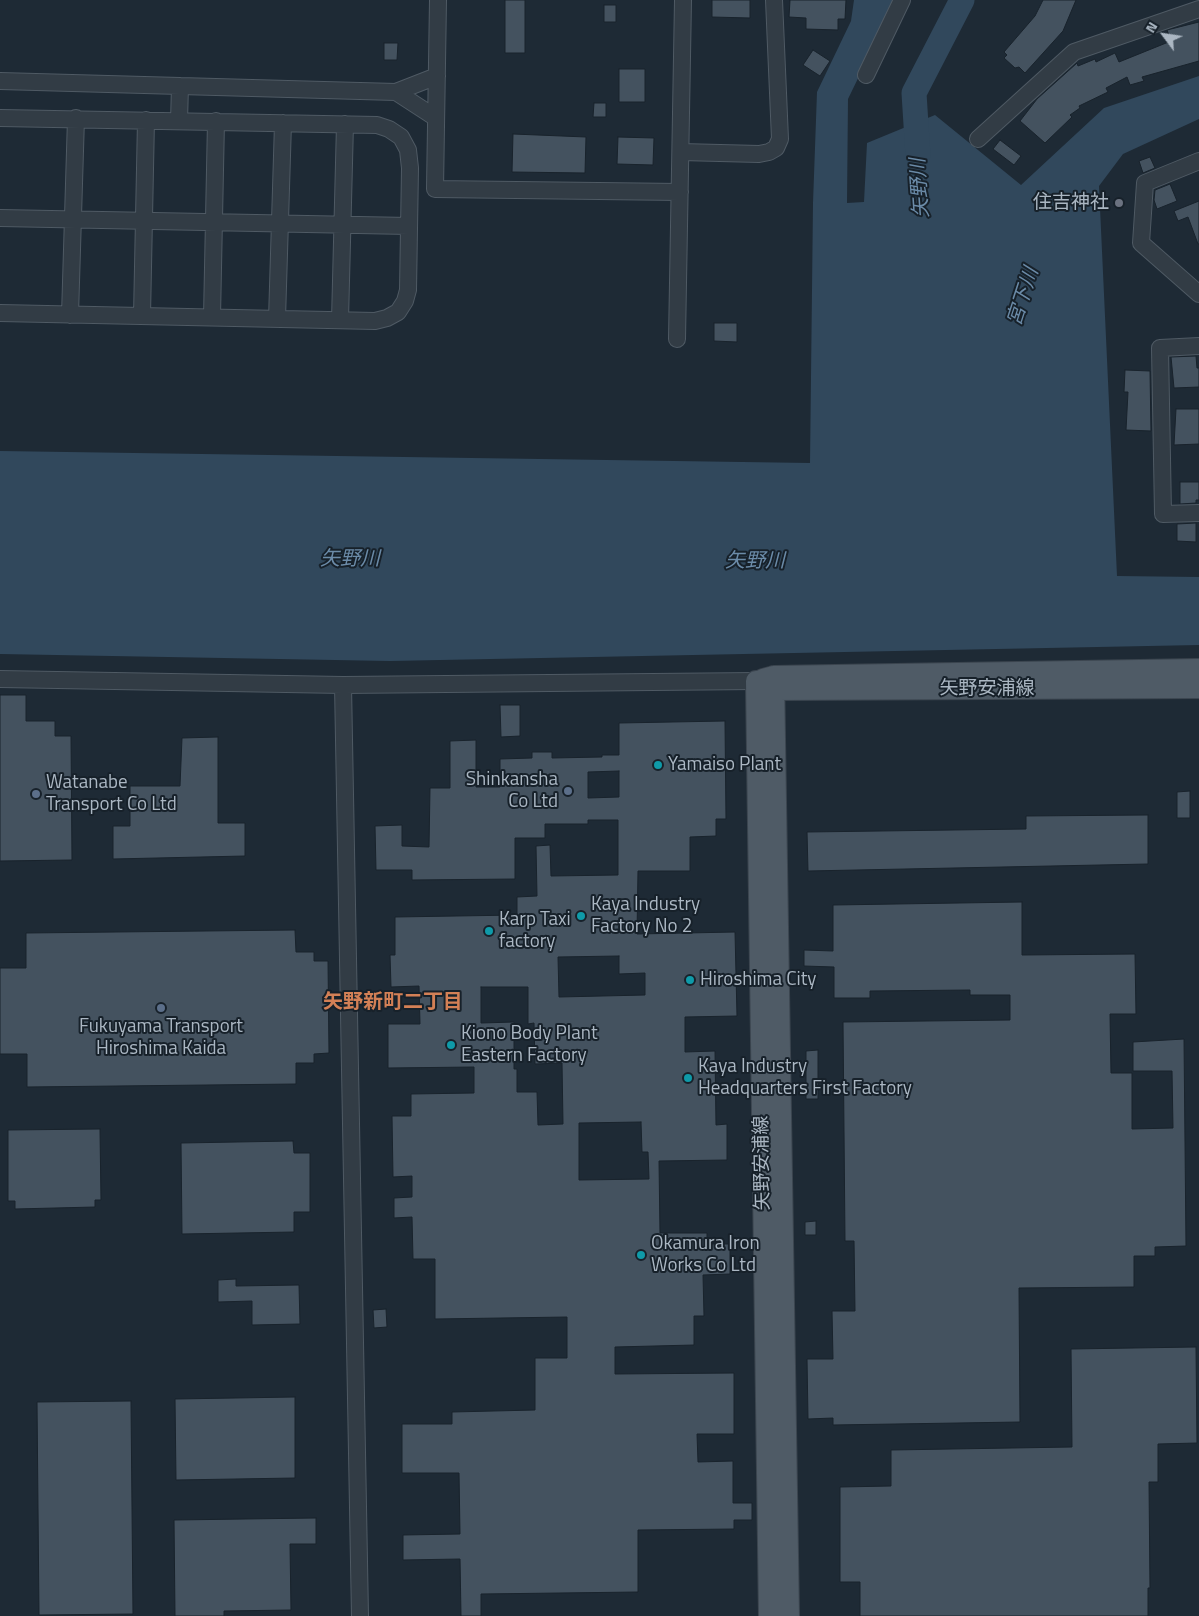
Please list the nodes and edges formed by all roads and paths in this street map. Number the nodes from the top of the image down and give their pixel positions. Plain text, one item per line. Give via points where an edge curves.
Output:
1 (438, 0) edge
2 (683, 0) edge
3 (774, 0) edge
4 (902, 0) edge
5 (1199, 9) edge
6 (866, 75) dead end
7 (437, 76) junction
8 (0, 81) edge
9 (180, 86) junction
10 (396, 92) junction
11 (0, 118) edge
12 (76, 118) junction
13 (436, 118) junction
14 (146, 120) junction
15 (179, 120) junction
16 (216, 121) junction
17 (283, 123) junction
18 (345, 124) junction
19 (978, 139) dead end
20 (680, 152) junction
21 (1199, 160) edge
22 (410, 189) junction
23 (435, 189) junction
24 (680, 192) junction
25 (0, 218) edge
26 (73, 219) junction
27 (144, 221) junction
28 (214, 222) junction
29 (280, 223) junction
30 (342, 225) junction
31 (409, 226) junction
32 (1199, 294) edge
33 (0, 313) edge
34 (70, 314) junction
35 (142, 316) junction
36 (212, 317) junction
37 (277, 319) junction
38 (340, 320) junction
39 (677, 339) dead end
40 (1199, 346) edge
41 (1199, 513) edge
42 (1199, 670) edge
43 (0, 678) edge
44 (768, 682) junction
45 (343, 685) junction
46 (1199, 688) edge
47 (360, 1616) edge
48 (769, 1616) edge
49 (789, 1616) edge

1 - 7 street
2 - 20 street
3 - 20 street via 780,138 776,148 759,154
4 - 6 street
5 - 19 street via 1074,52
7 - 10 street
7 - 13 street
8 - 9 street
9 - 10 street
9 - 15 street
10 - 13 street
11 - 12 street
12 - 14 street
12 - 26 street
13 - 23 street
14 - 15 street
14 - 27 street
15 - 16 street
16 - 17 street
16 - 28 street
17 - 18 street
17 - 29 street
18 - 22 street via 378,125 401,137 408,150
18 - 30 street
20 - 24 street
21 - 32 street via 1145,183 1141,243
22 - 23 street
22 - 31 street
23 - 24 street
24 - 39 street
25 - 26 street
26 - 27 street
26 - 34 street
27 - 28 street
27 - 35 street
28 - 29 street
28 - 36 street
29 - 30 street
29 - 37 street
30 - 31 street
30 - 38 street
31 - 38 street via 408,290 398,312 375,321
33 - 34 street
34 - 35 street
35 - 36 street
36 - 37 street
37 - 38 street
40 - 41 street via 1160,348 1163,514
42 - 44 main road, 矢野安浦線
43 - 45 street
44 - 45 street
44 - 46 main road, 矢野安浦線
44 - 48 main road, 矢野安浦線
44 - 49 main road, 矢野安浦線
45 - 47 street

